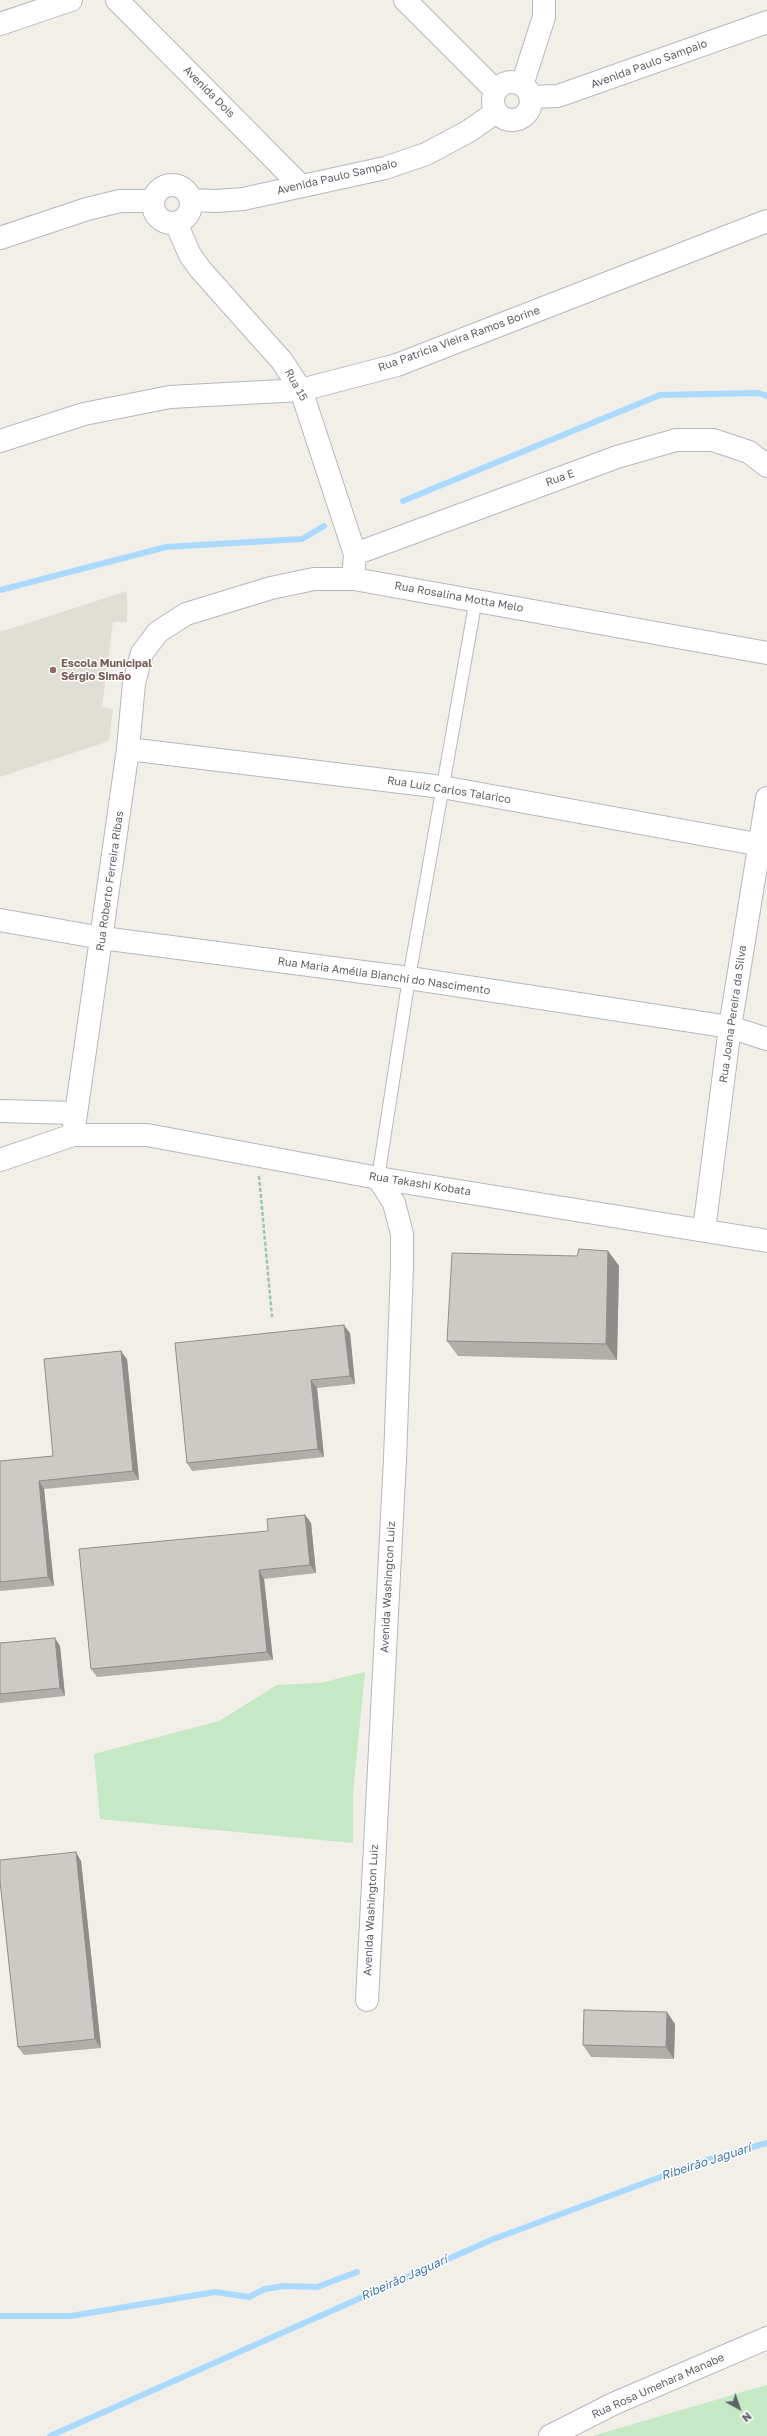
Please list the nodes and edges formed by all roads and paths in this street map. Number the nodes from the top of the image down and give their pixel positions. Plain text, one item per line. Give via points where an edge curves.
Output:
1 (71, 0) edge
2 (117, 0) edge
3 (405, 0) edge
4 (544, 0) edge
5 (767, 22) edge
6 (0, 24) edge
7 (526, 91) junction
8 (496, 102) junction
9 (300, 185) junction
10 (191, 200) junction
11 (153, 201) junction
12 (767, 221) edge
13 (176, 223) junction
14 (0, 238) edge
15 (301, 390) junction
16 (0, 441) edge
17 (767, 466) edge
18 (355, 554) junction
19 (354, 579) junction
20 (476, 599) junction
21 (158, 632) joint
22 (767, 653) edge
23 (128, 749) junction
24 (442, 787) junction
25 (767, 798) edge
26 (763, 845) edge
27 (0, 920) edge
28 (102, 938) junction
29 (409, 978) junction
30 (730, 1028) junction
31 (767, 1039) edge
32 (0, 1111) edge
33 (75, 1113) junction
34 (73, 1135) junction
35 (257, 1155) junction
36 (0, 1160) edge
37 (378, 1178) junction
38 (704, 1230) junction
39 (767, 1241) edge
40 (272, 1317) dead end
41 (367, 2000) dead end
42 (767, 2338) edge
43 (550, 2436) edge

1 - 6 street
2 - 9 street, Avenida Dois
3 - 8 street
4 - 7 street via 544,17
5 - 7 street, Avenida Paulo Sampaio via 558,96
7 - 8 street, Avenida Paulo Sampaio via 507,83
7 - 8 street via 530,104 523,117 508,120
8 - 9 street, Avenida Paulo Sampaio via 469,131 426,154 385,168
9 - 10 street, Avenida Paulo Sampaio via 243,199
10 - 11 street via 188,193 175,186 161,189
10 - 13 street via 188,214
11 - 13 street via 157,215 169,223
11 - 14 street via 120,201 87,209
12 - 15 street, Rua Patricia Vieira Ramos Borine via 397,365
13 - 15 street, Rua 15 via 190,255 200,269 282,361
15 - 16 street, Rua Patricia Vieira Ramos Borine via 243,391 170,397 84,414
15 - 18 street, Rua 15
17 - 18 street, Rua E via 749,452 713,440 676,440 617,457
18 - 19 street, Rua 15
19 - 20 street, Rua Rosalina Motta Melo
19 - 21 street, Rua Rosalina Motta Melo via 314,579 270,588 186,614
20 - 22 street, Rua Rosalina Motta Melo
20 - 24 lane
21 - 23 street, Rua Roberto Ferreira Ribas via 142,653 134,683
23 - 24 street, Rua Luiz Carlos Talarico
23 - 28 street, Rua Roberto Ferreira Ribas
24 - 26 street, Rua Luiz Carlos Talarico
24 - 29 lane
25 - 26 street, Rua Joana Pereira da Silva
26 - 30 street, Rua Joana Pereira da Silva
27 - 28 street, Rua Maria Amélia Bianchi do Nascimento
28 - 29 street, Rua Maria Amélia Bianchi do Nascimento
28 - 33 street, Rua Roberto Ferreira Ribas
29 - 30 street, Rua Maria Amélia Bianchi do Nascimento
29 - 37 lane
30 - 31 street, Rua Maria Amélia Bianchi do Nascimento
30 - 38 street, Rua Joana Pereira da Silva
32 - 33 street
33 - 34 street, Rua Roberto Ferreira Ribas
34 - 35 street, Rua Takashi Kobata via 147,1135
34 - 36 street
35 - 37 street, Rua Takashi Kobata
35 - 40 path
37 - 38 street, Rua Takashi Kobata
37 - 41 street, Avenida Washington Luiz via 394,1204 402,1234 402,1267 395,1459
38 - 39 street, Rua Takashi Kobata
42 - 43 street, Rua Rosa Umehara Manabe via 613,2404

